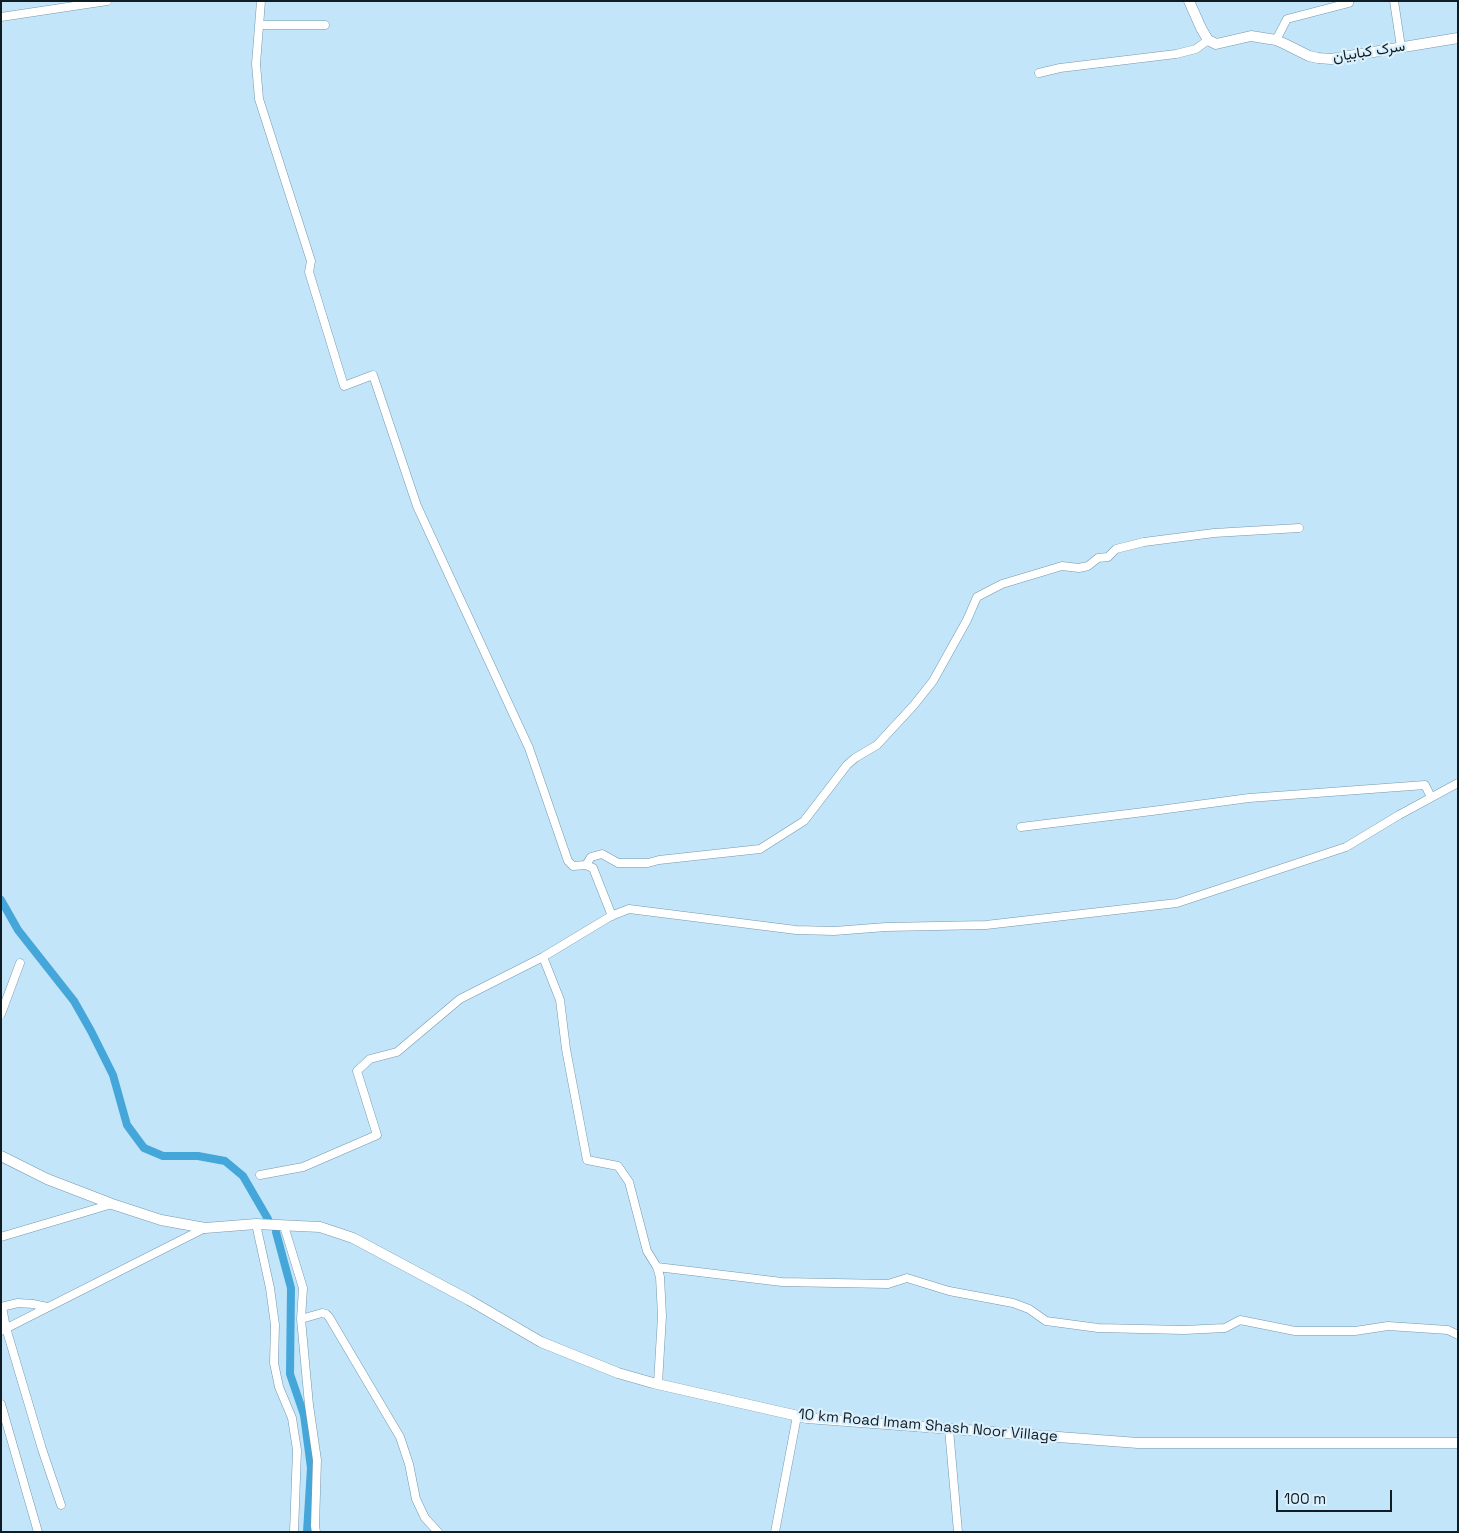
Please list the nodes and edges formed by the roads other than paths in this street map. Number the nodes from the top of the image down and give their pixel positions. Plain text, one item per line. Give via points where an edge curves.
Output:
1 (107, 1) edge
2 (261, 1) edge
3 (1189, 1) edge
4 (1349, 1) edge
5 (1394, 1) edge
6 (1, 17) edge
7 (260, 25) junction
8 (326, 25) dead end
9 (1458, 38) edge
10 (1208, 40) junction
11 (1276, 40) junction
12 (1402, 47) junction
13 (1039, 74) dead end
14 (1299, 528) dead end
15 (1458, 783) edge
16 (1431, 797) junction
17 (1021, 826) dead end
18 (586, 866) junction
19 (612, 916) junction
20 (543, 957) junction
21 (20, 963) dead end
22 (1, 1014) edge
23 (1, 1156) edge
24 (260, 1175) dead end
25 (112, 1204) junction
26 (256, 1224) junction
27 (284, 1226) junction
28 (205, 1228) junction
29 (1, 1236) edge
30 (657, 1267) junction
31 (2, 1307) edge
32 (47, 1308) junction
33 (301, 1318) junction
34 (4, 1330) edge
35 (1458, 1335) edge
36 (658, 1384) junction
37 (1, 1404) edge
38 (797, 1416) junction
39 (950, 1429) junction
40 (1458, 1443) edge
41 (61, 1505) dead end
42 (38, 1532) edge
43 (294, 1532) edge
44 (316, 1532) edge
45 (438, 1532) edge
46 (776, 1532) edge
47 (958, 1532) edge

1 - 6 street
2 - 7 street
3 - 10 street
4 - 11 street via 1287,19
5 - 12 street
7 - 8 street
7 - 18 street via 256,64 260,100 311,261 309,272 344,386 373,375 417,506 529,748 568,861 573,866
9 - 12 street, سرک کبابیان
10 - 11 street, سرک کبابیان via 1216,44 1251,36
10 - 13 street via 1196,49 1176,54 1060,68
11 - 12 street, سرک کبابیان via 1309,56 1330,59
14 - 18 street via 1214,533 1144,542 1116,549 1108,557 1098,558 1088,566 1062,566 1002,584 978,597 933,681 878,745 854,758 804,822 760,849 659,860 648,864 618,862 602,854 591,857
15 - 16 street
16 - 17 street via 1425,785 1406,786 1250,798
16 - 19 street via 1346,847 1177,903 986,925 834,931 796,930 629,908
18 - 19 street via 597,874
19 - 20 street
20 - 24 street via 460,999 397,1052 370,1059 357,1071 377,1135 303,1167
20 - 30 street via 560,1000 587,1160 618,1166 628,1182 647,1251
21 - 22 street
23 - 25 street, 10 km Road Imam Shash Noor Village via 47,1179
25 - 28 street, 10 km Road Imam Shash Noor Village via 161,1220
25 - 29 street
26 - 27 street, 10 km Road Imam Shash Noor Village
26 - 28 street, 10 km Road Imam Shash Noor Village
26 - 43 street via 270,1288 274,1363 279,1387 292,1418 297,1450
27 - 33 street via 303,1288
27 - 36 street, 10 km Road Imam Shash Noor Village via 320,1227 353,1238 541,1342 618,1373
28 - 32 street
30 - 35 street via 782,1282 888,1284 907,1278 949,1291 1013,1303 1046,1321 1098,1328 1225,1328 1240,1320 1295,1331 1355,1331 1388,1326 1448,1330
30 - 36 street via 662,1316
31 - 32 street via 18,1303
31 - 34 street
32 - 34 street
33 - 44 street via 317,1460
33 - 45 street via 322,1313 329,1317 400,1436 416,1499 425,1518
34 - 41 street
36 - 38 street, 10 km Road Imam Shash Noor Village
37 - 42 street
38 - 39 street, 10 km Road Imam Shash Noor Village
38 - 46 street
39 - 40 street, 10 km Road Imam Shash Noor Village via 1138,1443
39 - 47 street

